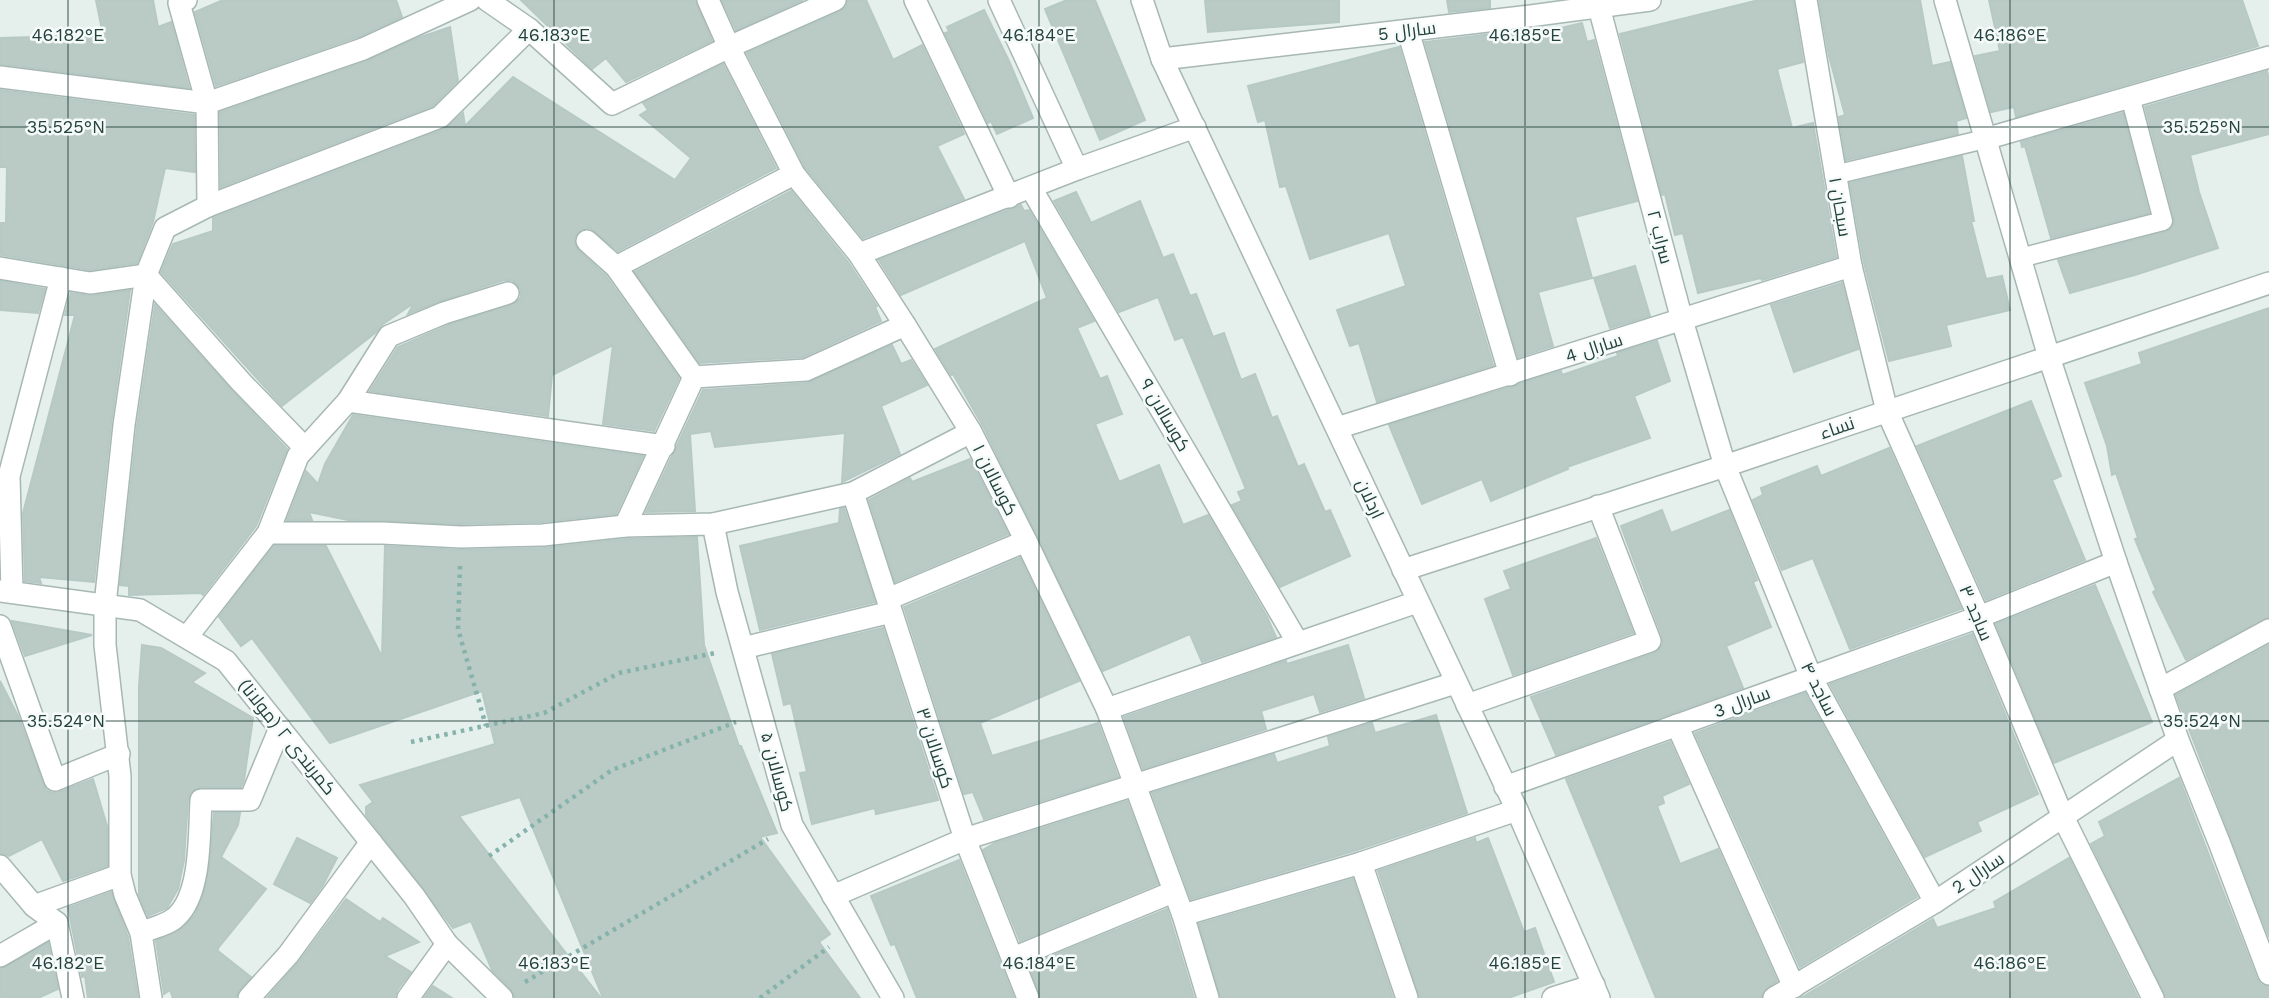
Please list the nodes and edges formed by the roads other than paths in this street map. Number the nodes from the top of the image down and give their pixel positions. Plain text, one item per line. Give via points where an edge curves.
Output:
1 (470, 0) edge
2 (487, 0) edge
3 (708, 0) edge
4 (835, 0) edge
5 (915, 0) edge
6 (999, 0) edge
7 (1142, 0) edge
8 (1650, 0) edge
9 (1805, 0) edge
10 (1945, 0) edge
11 (181, 1) edge
12 (1599, 7) junction
13 (1520, 9) edge
14 (529, 29) junction
15 (1408, 31) junction
16 (729, 47) junction
17 (2269, 57) edge
18 (1162, 59) junction
19 (0, 77) edge
20 (2130, 96) junction
21 (207, 103) junction
22 (1195, 127) junction
23 (1985, 139) junction
24 (1077, 169) junction
25 (794, 174) junction
26 (1834, 175) junction
27 (1031, 188) junction
28 (1009, 197) junction
29 (208, 206) junction
30 (587, 241) dead end
31 (859, 254) junction
32 (2020, 258) junction
33 (1851, 266) junction
34 (616, 267) junction
35 (0, 268) edge
36 (146, 275) junction
37 (61, 278) junction
38 (2269, 283) edge
39 (508, 293) dead end
40 (1682, 320) junction
41 (905, 325) junction
42 (2049, 356) junction
43 (1510, 375) junction
44 (694, 377) junction
45 (348, 401) junction
46 (1887, 411) junction
47 (1337, 428) junction
48 (971, 432) junction
49 (664, 446) junction
50 (305, 448) junction
51 (1725, 466) junction
52 (853, 493) junction
53 (1598, 506) junction
54 (713, 524) junction
55 (625, 526) junction
56 (268, 533) junction
57 (1026, 541) junction
58 (2116, 562) junction
59 (1403, 570) junction
60 (6, 591) edge
61 (1417, 602) junction
62 (106, 605) junction
63 (890, 606) junction
64 (1979, 617) junction
65 (0, 626) edge
66 (2268, 634) edge
67 (187, 637) junction
68 (1298, 643) junction
69 (743, 648) junction
70 (1811, 677) junction
71 (1455, 682) junction
72 (2160, 689) junction
73 (1467, 705) junction
74 (1107, 709) junction
75 (1676, 725) junction
76 (280, 728) junction
77 (2178, 740) junction
78 (119, 754) junction
79 (1134, 784) junction
80 (1505, 787) junction
81 (1517, 810) junction
82 (2063, 817) junction
83 (965, 839) junction
84 (371, 842) junction
85 (1361, 863) junction
86 (0, 866) edge
87 (120, 875) junction
88 (1173, 892) junction
89 (833, 896) junction
90 (1935, 902) junction
91 (34, 906) junction
92 (1183, 915) junction
93 (57, 923) junction
94 (141, 933) junction
95 (447, 944) junction
96 (0, 956) edge
97 (1013, 958) junction
98 (2269, 974) edge
99 (1794, 987) junction
100 (1596, 991) edge
101 (501, 997) edge
102 (73, 998) edge
103 (151, 998) edge
104 (249, 998) edge
105 (408, 998) edge
106 (893, 998) edge
107 (1028, 998) edge
108 (1208, 998) edge
109 (1408, 998) edge
110 (1553, 998) edge
111 (1774, 998) edge
112 (2152, 998) edge

1 - 21 street via 363,49
2 - 14 street
3 - 16 street, کوسالان ۱
4 - 16 street
5 - 28 street
6 - 24 street
7 - 18 street, اردلان
8 - 12 street, سارال 5
9 - 26 street, سبحان ۱
10 - 23 street
11 - 21 street
12 - 13 street, سارال 5
12 - 40 street, سراب ۲
13 - 15 street, سارال 5
14 - 16 street via 612,104
14 - 29 street via 440,117
15 - 18 street, سارال 5
15 - 43 street
16 - 25 street, کوسالان ۱
17 - 20 street
18 - 22 street, اردلان
19 - 21 street
20 - 23 street
20 - 32 lane via 2162,220
21 - 29 street
22 - 24 street
22 - 47 street, اردلان
23 - 26 lane
23 - 32 street
24 - 27 street
25 - 31 street, کوسالان ۱
25 - 34 street
26 - 33 street, سبحان ۱
27 - 28 street
27 - 68 street, کوسالان ۹
28 - 31 street
29 - 36 street via 165,228
30 - 34 street
31 - 41 street, کوسالان ۱
32 - 42 street
33 - 40 street, سارال 4
33 - 46 street, سبحان ۱
34 - 44 street
35 - 37 street
36 - 37 street via 90,283
36 - 50 street
36 - 62 street via 124,425
37 - 60 street via 9,476
38 - 42 street, نساء
39 - 45 street via 390,336
40 - 43 street, سارال 4
40 - 51 street, سراب ۲
41 - 44 street via 806,370
41 - 48 street, کوسالان ۱
42 - 46 street, نساء
42 - 58 street
43 - 47 street, سارال 4
44 - 49 street
45 - 49 street
45 - 50 street
46 - 51 street, نساء
46 - 64 street, ساجد ۳
47 - 59 street, اردلان
48 - 52 street
48 - 57 street, کوسالان ۱
49 - 55 street
50 - 56 street
51 - 53 street, نساء
51 - 70 street, ساجد ۴
52 - 54 street
52 - 63 street, کوسالان ۳
53 - 59 street, نساء
53 - 73 street via 1650,641
54 - 55 street
54 - 69 street, کوسالان ۵
55 - 56 street via 461,537
56 - 67 street
57 - 63 street
57 - 74 street, کوسالان ۱
58 - 64 street, سارال 3
58 - 72 street
59 - 61 street, اردلان
60 - 62 street, کمربندی ۲ (مولانا)
61 - 68 street
61 - 71 street, اردلان
62 - 67 street, کمربندی ۲ (مولانا) via 140,610
62 - 78 street via 105,645
63 - 69 street
63 - 83 street, کوسالان ۳
64 - 70 street, سارال 3
64 - 82 street, ساجد ۳
65 - 78 street via 55,780
66 - 72 street
67 - 76 street, کمربندی ۲ (مولانا) via 226,661
68 - 74 street
69 - 89 street, کوسالان ۵ via 792,825
70 - 75 street, سارال 3
70 - 90 street, ساجد ۴
71 - 73 street, اردلان
71 - 79 street
72 - 77 street
73 - 80 street, اردلان
74 - 79 street, کوسالان ۱
75 - 80 street, سارال 3
75 - 99 street
76 - 84 street, کمربندی ۲ (مولانا)
76 - 94 street via 250,800 201,800 198,865 187,903 175,918
77 - 82 street, سارال 2
77 - 98 street
78 - 87 street
79 - 83 street
79 - 88 street, کوسالان ۱
80 - 81 street, اردلان
81 - 85 street
81 - 100 street, اردلان
82 - 90 street, سارال 2
82 - 112 street, ساجد ۳
83 - 89 street
83 - 97 street, کوسالان ۳
84 - 95 street, کمربندی ۲ (مولانا)
84 - 104 street via 288,955
85 - 92 street
85 - 109 street
86 - 91 street
87 - 91 street
87 - 94 street
88 - 92 street, کوسالان ۱
88 - 97 street
89 - 106 street, کوسالان ۵
90 - 99 street, سارال 2
91 - 93 street
92 - 108 street, کوسالان ۱
93 - 96 street
93 - 102 street
94 - 103 street
95 - 101 street, کمربندی ۲ (مولانا)
95 - 105 street
97 - 107 street, کوسالان ۳
99 - 111 street, سارال 2
100 - 110 street

